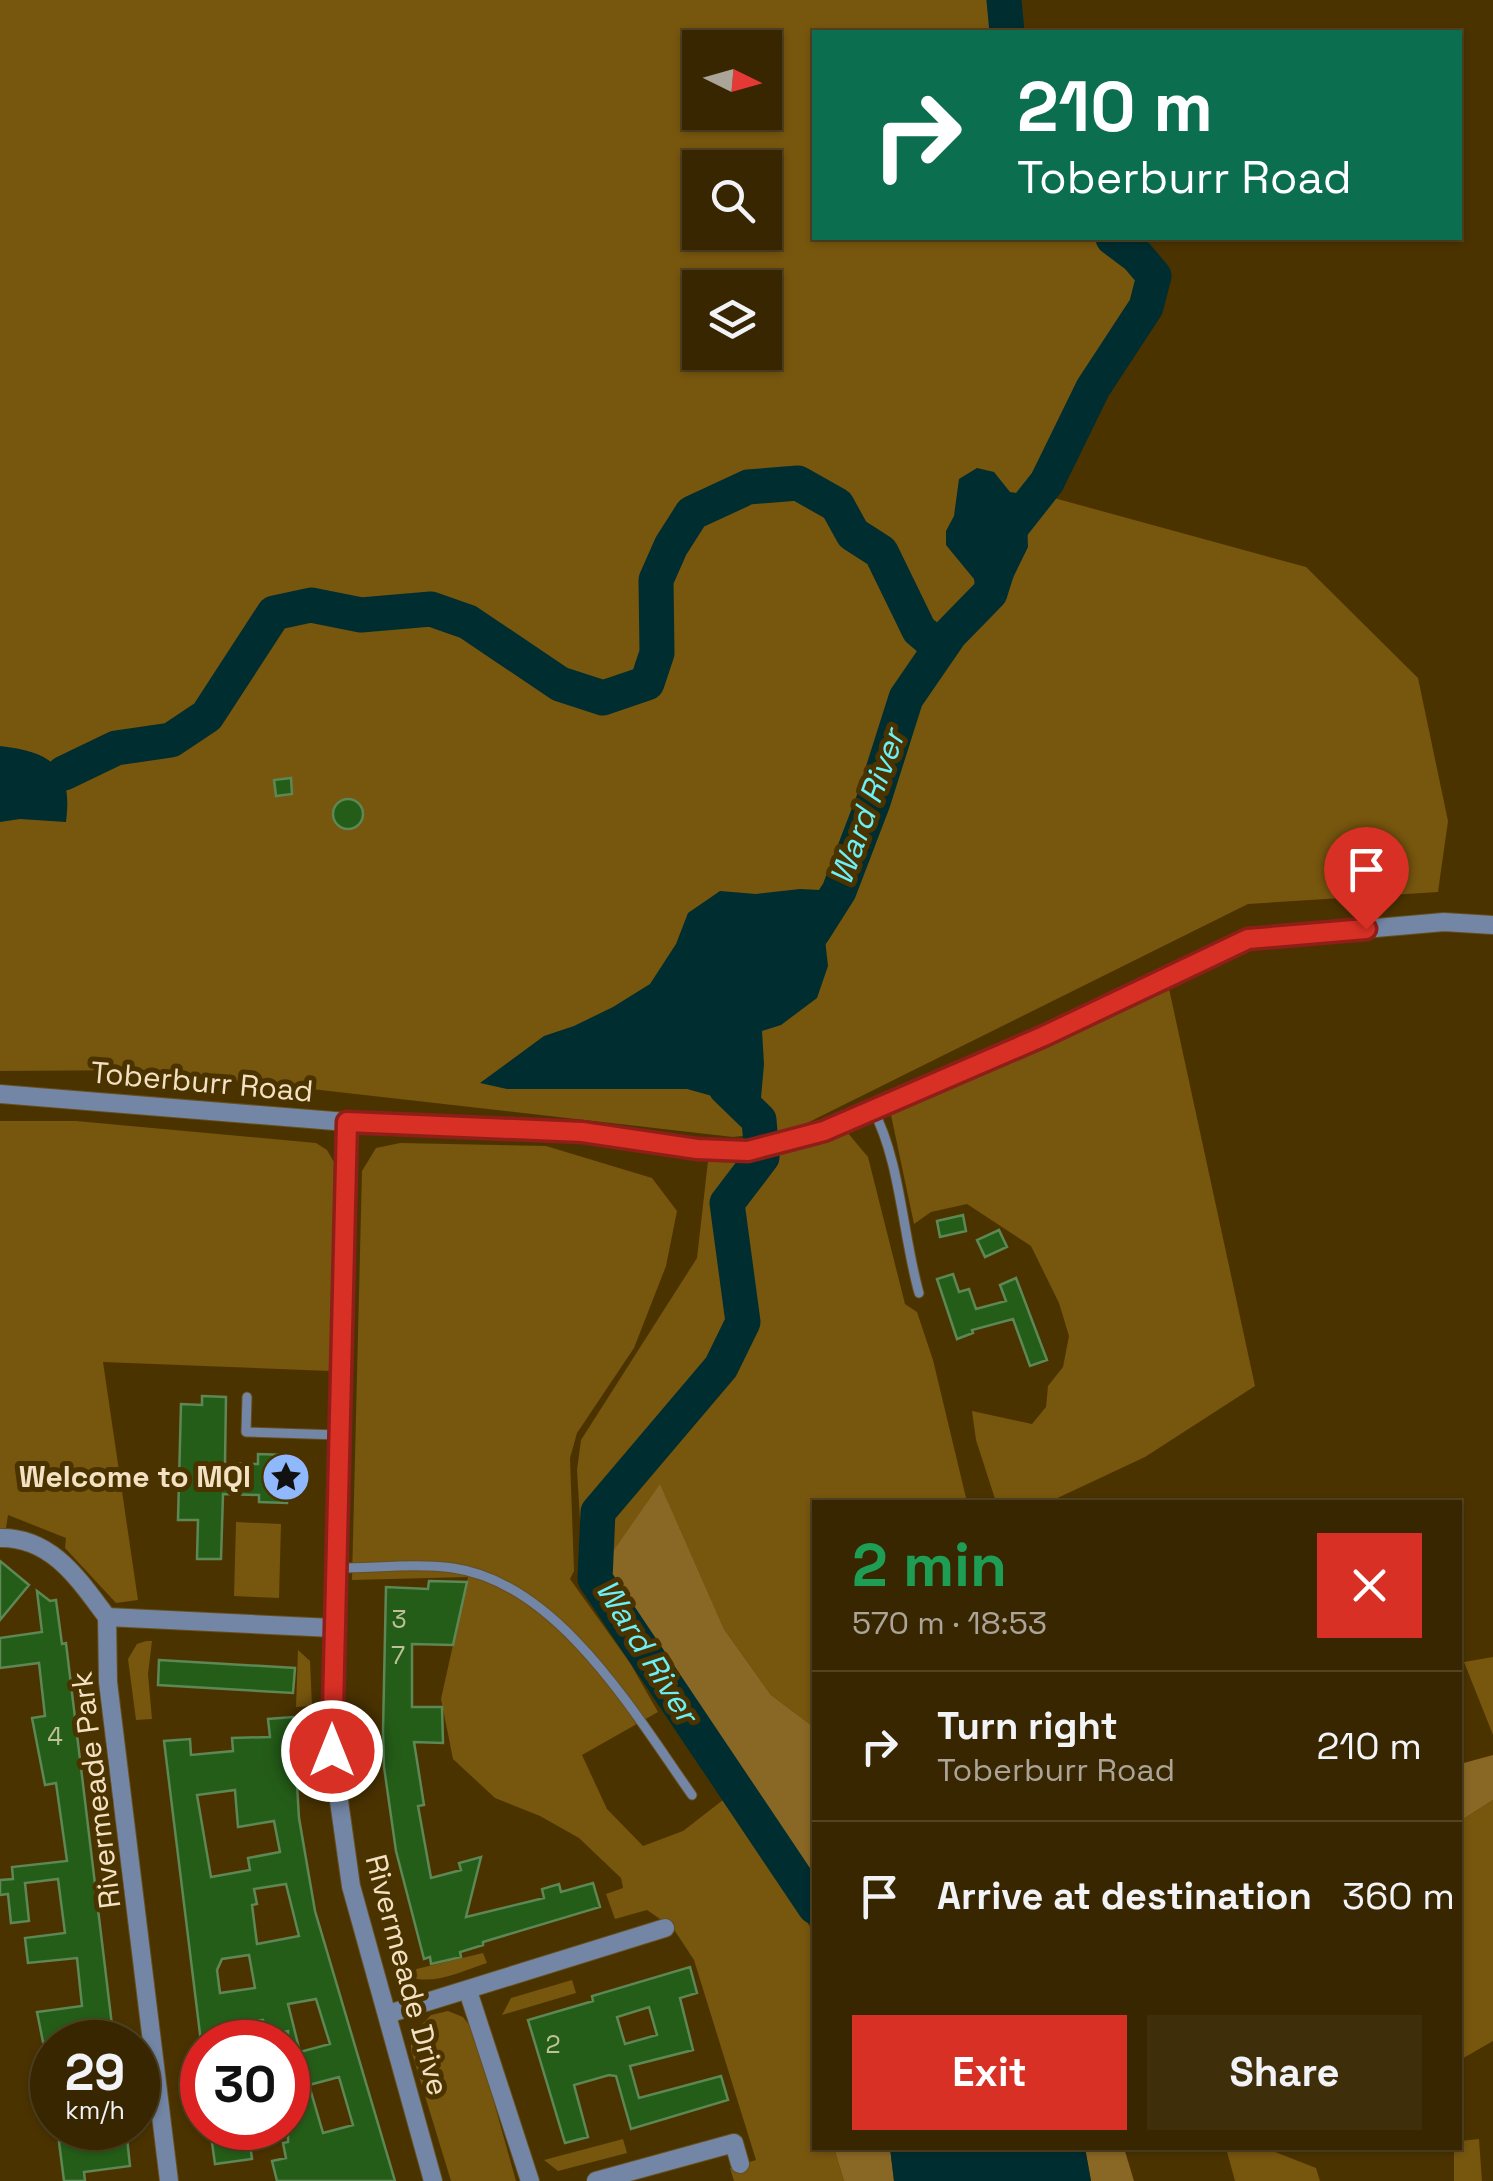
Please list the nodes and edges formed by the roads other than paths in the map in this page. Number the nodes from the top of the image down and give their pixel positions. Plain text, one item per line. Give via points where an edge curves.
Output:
1 (1493, 924) edge
2 (0, 1094) edge
3 (873, 1110) junction
4 (347, 1122) junction
5 (919, 1293) dead end
6 (247, 1397) dead end
7 (339, 1435) junction
8 (0, 1538) edge
9 (335, 1568) junction
10 (107, 1617) junction
11 (333, 1628) junction
12 (692, 1796) dead end
13 (665, 1928) dead end
14 (468, 1991) junction
15 (388, 2014) junction
16 (740, 2164) dead end
17 (169, 2181) edge
18 (433, 2181) edge
19 (530, 2181) edge
20 (596, 2181) edge

1 - 3 street, Toberburr Road via 1248,939
2 - 4 street, Toberburr Road
3 - 4 street, Toberburr Road via 748,1151 582,1132
3 - 5 lane via 884,1130
4 - 7 street, Rivermeade Drive
6 - 7 lane via 246,1432
7 - 9 street, Rivermeade Drive
8 - 10 street via 29,1542 56,1556
9 - 11 street, Rivermeade Drive
9 - 12 lane via 454,1568 526,1598 566,1629 610,1678
10 - 11 street
10 - 17 street, Rivermeade Park via 108,1682
11 - 15 street, Rivermeade Drive via 332,1751 350,1886
13 - 14 street
14 - 15 street
14 - 19 street
15 - 18 street, Rivermeade Drive
16 - 20 street via 734,2143

